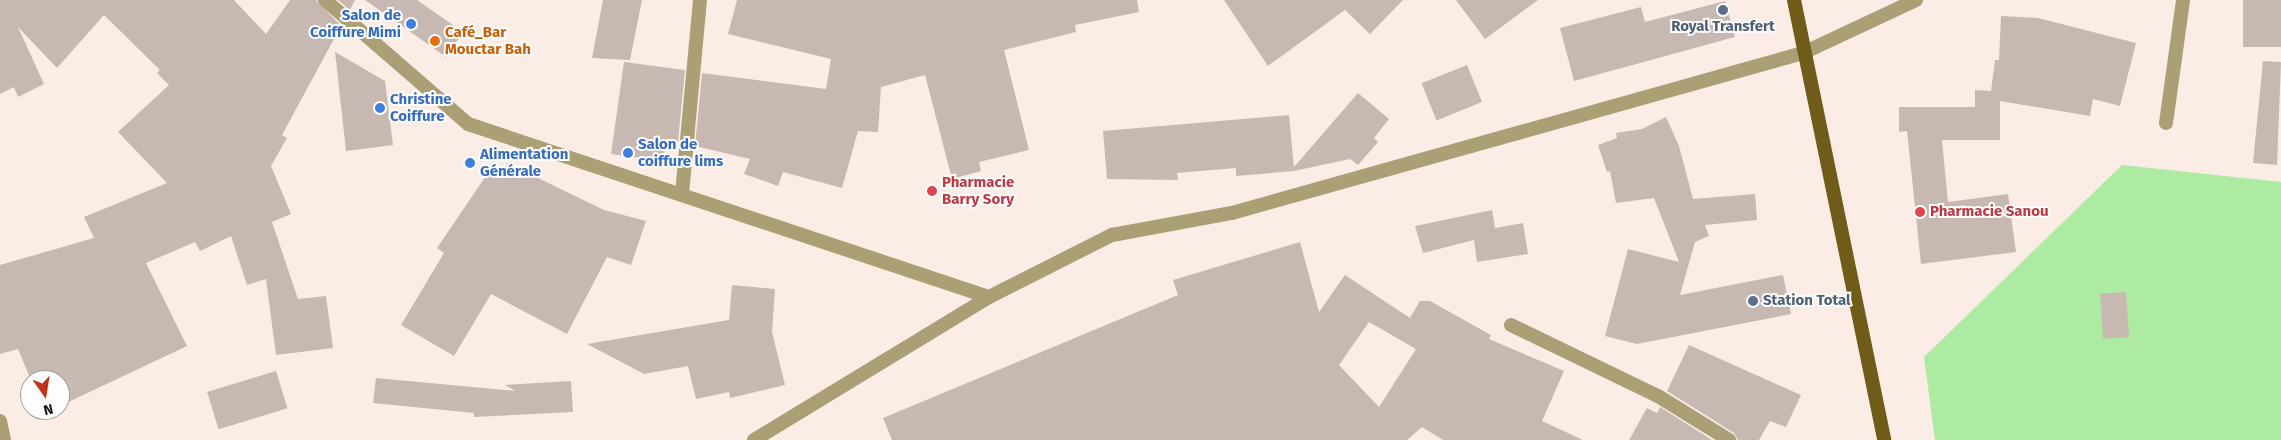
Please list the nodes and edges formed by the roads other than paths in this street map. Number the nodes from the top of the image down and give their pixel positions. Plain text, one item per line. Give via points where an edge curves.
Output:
1 (325, 0) edge
2 (1794, 0) edge
3 (1916, 0) edge
4 (2182, 0) edge
5 (698, 1) edge
6 (1804, 53) junction
7 (2166, 123) dead end
8 (682, 194) junction
9 (989, 297) junction
10 (1511, 325) dead end
11 (0, 421) edge
12 (4, 440) edge
13 (754, 440) edge
14 (1729, 440) edge
15 (1884, 440) edge

1 - 8 street via 468,124
2 - 6 main road
3 - 6 street
4 - 7 street
5 - 8 street
6 - 9 street via 1232,213 1112,235
6 - 15 main road
8 - 9 street
9 - 13 street
10 - 14 street via 1658,396
11 - 12 street

